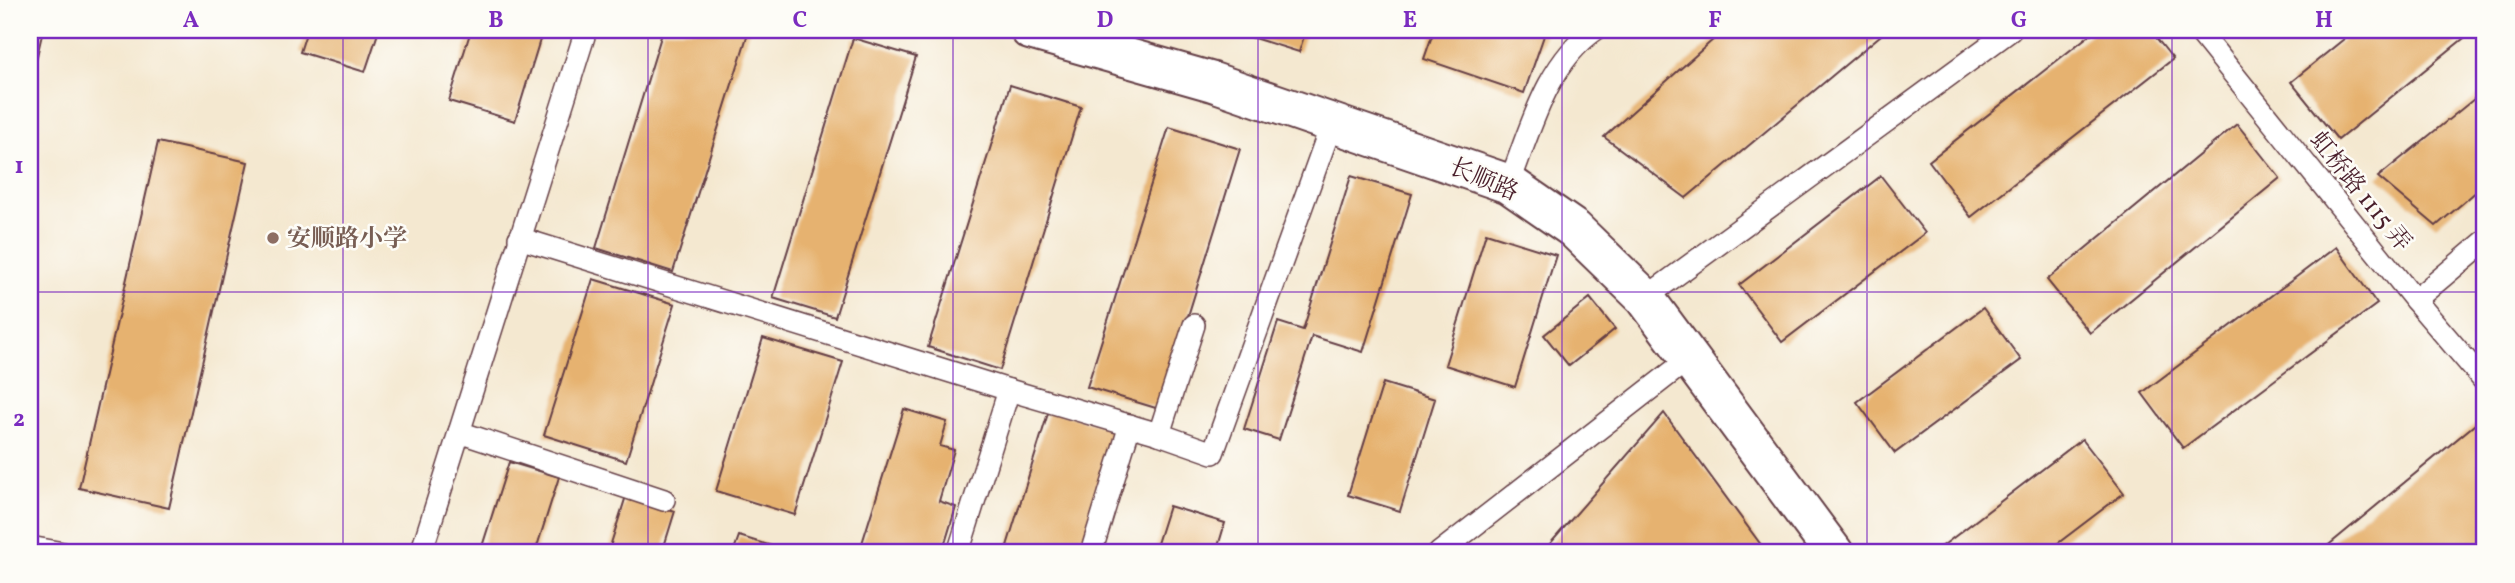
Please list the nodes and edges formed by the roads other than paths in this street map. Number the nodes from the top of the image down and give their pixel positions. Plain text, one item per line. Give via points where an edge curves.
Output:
1 (586, 30) edge
2 (1030, 30) edge
3 (1595, 30) edge
4 (2011, 30) edge
5 (2199, 30) edge
6 (1332, 123) junction
7 (1509, 184) junction
8 (519, 238) junction
9 (2485, 240) edge
10 (1645, 298) junction
11 (2415, 300) junction
12 (1195, 325) dead end
13 (1690, 358) junction
14 (2485, 382) edge
15 (1009, 390) junction
16 (1130, 425) junction
17 (459, 432) junction
18 (1159, 434) junction
19 (664, 500) dead end
20 (30, 547) edge
21 (63, 553) edge
22 (421, 553) edge
23 (958, 553) edge
24 (1091, 553) edge
25 (1439, 553) edge
26 (1834, 553) edge

1 - 8 lane
2 - 6 street, 长顺路 via 1213,82
3 - 7 lane via 1580,40 1551,78
4 - 10 lane
5 - 11 lane, 虹桥路 1115 弄
6 - 7 street, 长顺路
6 - 18 lane via 1213,453
7 - 10 street, 长顺路 via 1574,229
8 - 15 lane
8 - 17 lane
9 - 11 lane
10 - 13 street, 长顺路
11 - 14 lane, 虹桥路 1115 弄
12 - 18 lane
13 - 25 lane
13 - 26 street, 长顺路
15 - 16 lane
15 - 23 lane
16 - 18 lane
16 - 24 lane
17 - 19 lane
17 - 22 lane
20 - 21 lane

